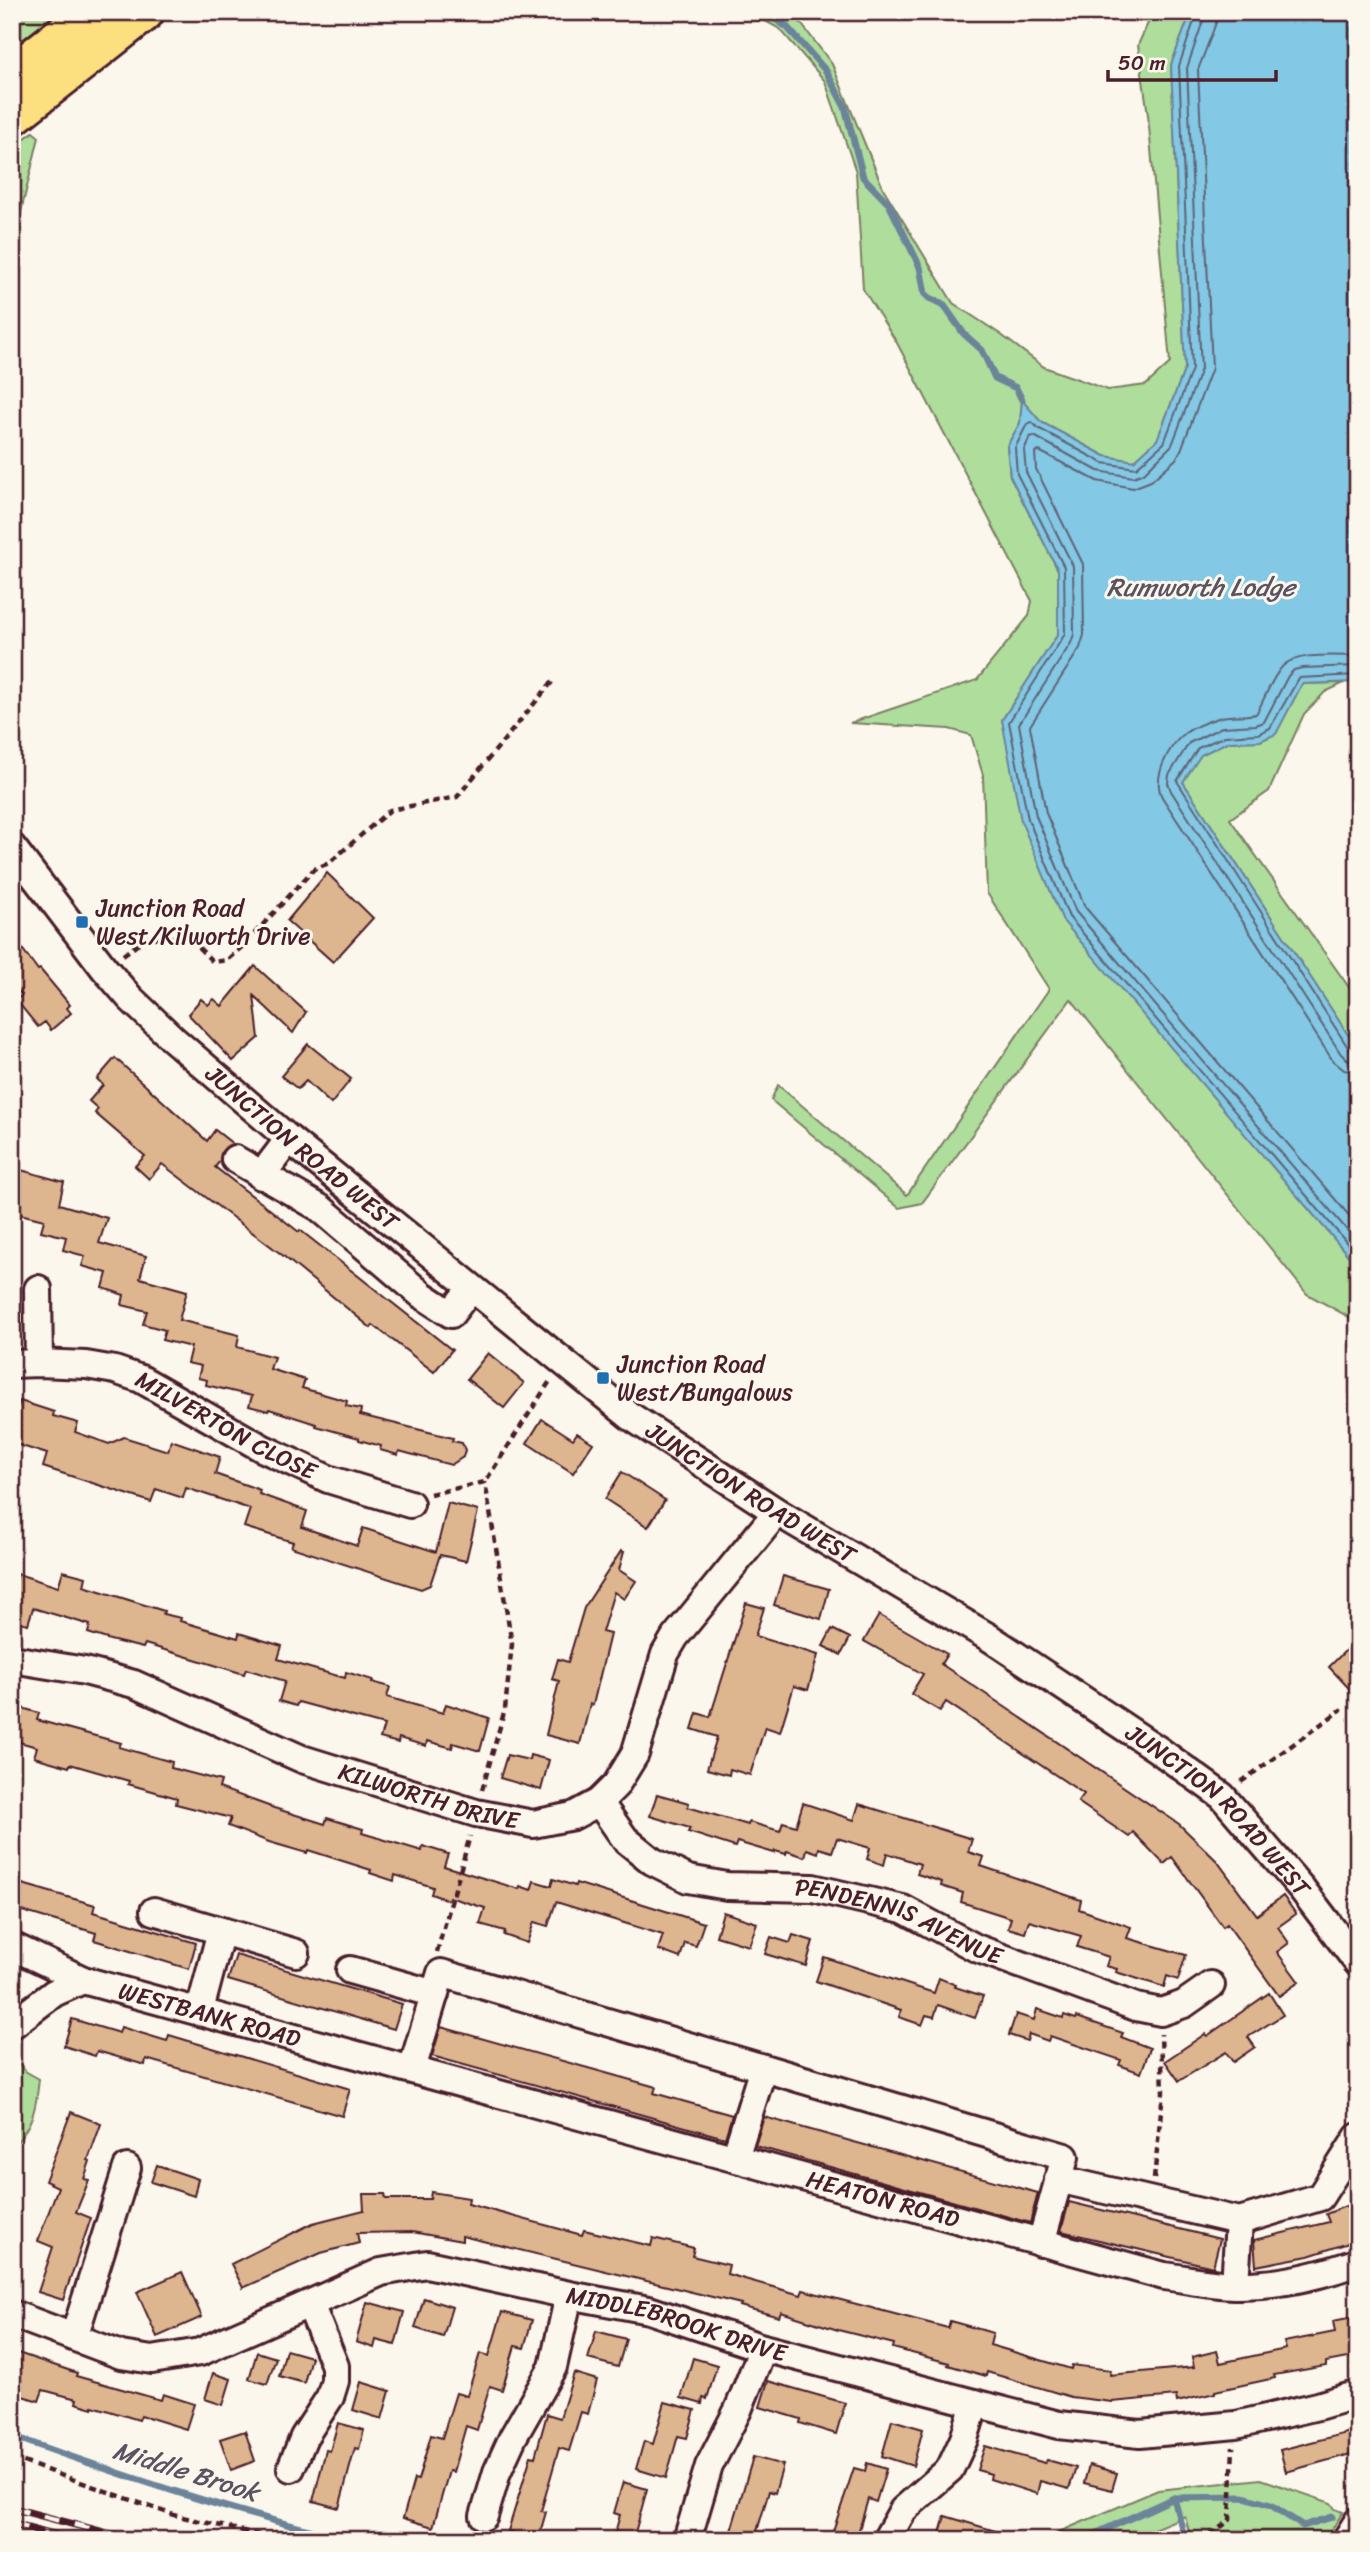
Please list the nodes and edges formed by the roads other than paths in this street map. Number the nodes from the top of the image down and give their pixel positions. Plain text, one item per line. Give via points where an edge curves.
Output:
1 (92, 12) edge
2 (144, 12) edge
3 (12, 75) edge
4 (12, 116) edge
5 (17, 861) edge
6 (289, 1139) junction
7 (234, 1159) dead end
8 (261, 1176) junction
9 (471, 1288) junction
10 (38, 1289) dead end
11 (39, 1363) junction
12 (12, 1364) edge
13 (410, 1504) road end
14 (777, 1512) junction
15 (12, 1659) edge
16 (599, 1802) junction
17 (154, 1911) dead end
18 (222, 1931) junction
19 (12, 1946) edge
20 (296, 1954) dead end
21 (1358, 1963) edge
22 (350, 1970) dead end
23 (83, 1980) junction
24 (438, 1984) junction
25 (1211, 1985) dead end
26 (200, 2010) junction
27 (12, 2025) edge
28 (762, 2068) junction
29 (412, 2069) junction
30 (1358, 2137) edge
31 (734, 2158) junction
32 (127, 2168) dead end
33 (1058, 2179) junction
34 (1239, 2221) junction
35 (1041, 2243) junction
36 (1358, 2262) edge
37 (1235, 2285) junction
38 (569, 2295) junction
39 (310, 2304) junction
40 (12, 2315) edge
41 (74, 2337) junction
42 (763, 2348) junction
43 (1358, 2394) edge
44 (975, 2403) junction
45 (291, 2468) dead end
46 (480, 2501) dead end
47 (1358, 2521) edge
48 (684, 2524) edge
49 (897, 2536) edge
50 (1346, 2540) edge

1 - 3 highway
2 - 4 highway
5 - 6 street, JUNCTION ROAD WEST via 104,968 173,1039
6 - 8 street
6 - 9 street, JUNCTION ROAD WEST
7 - 8 street
8 - 9 street via 320,1208 451,1314
9 - 14 street, JUNCTION ROAD WEST via 630,1416
10 - 11 street
11 - 12 street, MILVERTON CLOSE
11 - 13 street, MILVERTON CLOSE via 105,1368 141,1379 262,1448 328,1479
14 - 16 street, KILWORTH DRIVE via 675,1637 665,1654 635,1754
14 - 21 street, JUNCTION ROAD WEST via 990,1637 1222,1796
15 - 16 street, KILWORTH DRIVE via 134,1684 302,1759 476,1813 533,1824 573,1816
16 - 25 street, PENDENNIS AVENUE via 625,1839 652,1861 688,1879 727,1886 813,1888 903,1909 976,1948 1136,2007 1161,2012 1184,2004
17 - 18 street
18 - 20 street
18 - 26 street
19 - 23 street, WESTBANK ROAD
22 - 24 street
23 - 26 street, WESTBANK ROAD
23 - 27 street via 54,1993
24 - 28 street
24 - 29 street
26 - 29 street, WESTBANK ROAD
28 - 31 street
28 - 33 street via 1065,2157
29 - 31 street, HEATON ROAD
30 - 34 street via 1320,2197
31 - 35 street, HEATON ROAD
32 - 41 street
33 - 34 street
33 - 35 street
34 - 37 street
35 - 37 street, HEATON ROAD via 1164,2276
36 - 37 street, HEATON ROAD via 1286,2281
38 - 39 street, MIDDLEBROOK DRIVE via 427,2264 381,2272
38 - 42 street, MIDDLEBROOK DRIVE via 649,2310
38 - 46 street via 553,2367
39 - 41 street, MIDDLEBROOK DRIVE via 200,2352 152,2360 121,2355
39 - 45 street via 335,2366 335,2381 320,2417 297,2433
40 - 41 street, MIDDLEBROOK DRIVE
42 - 44 street, MIDDLEBROOK DRIVE
42 - 48 street
43 - 44 street, MIDDLEBROOK DRIVE via 1236,2425 1140,2434 1059,2425
44 - 49 street via 950,2469 911,2502
47 - 50 street

